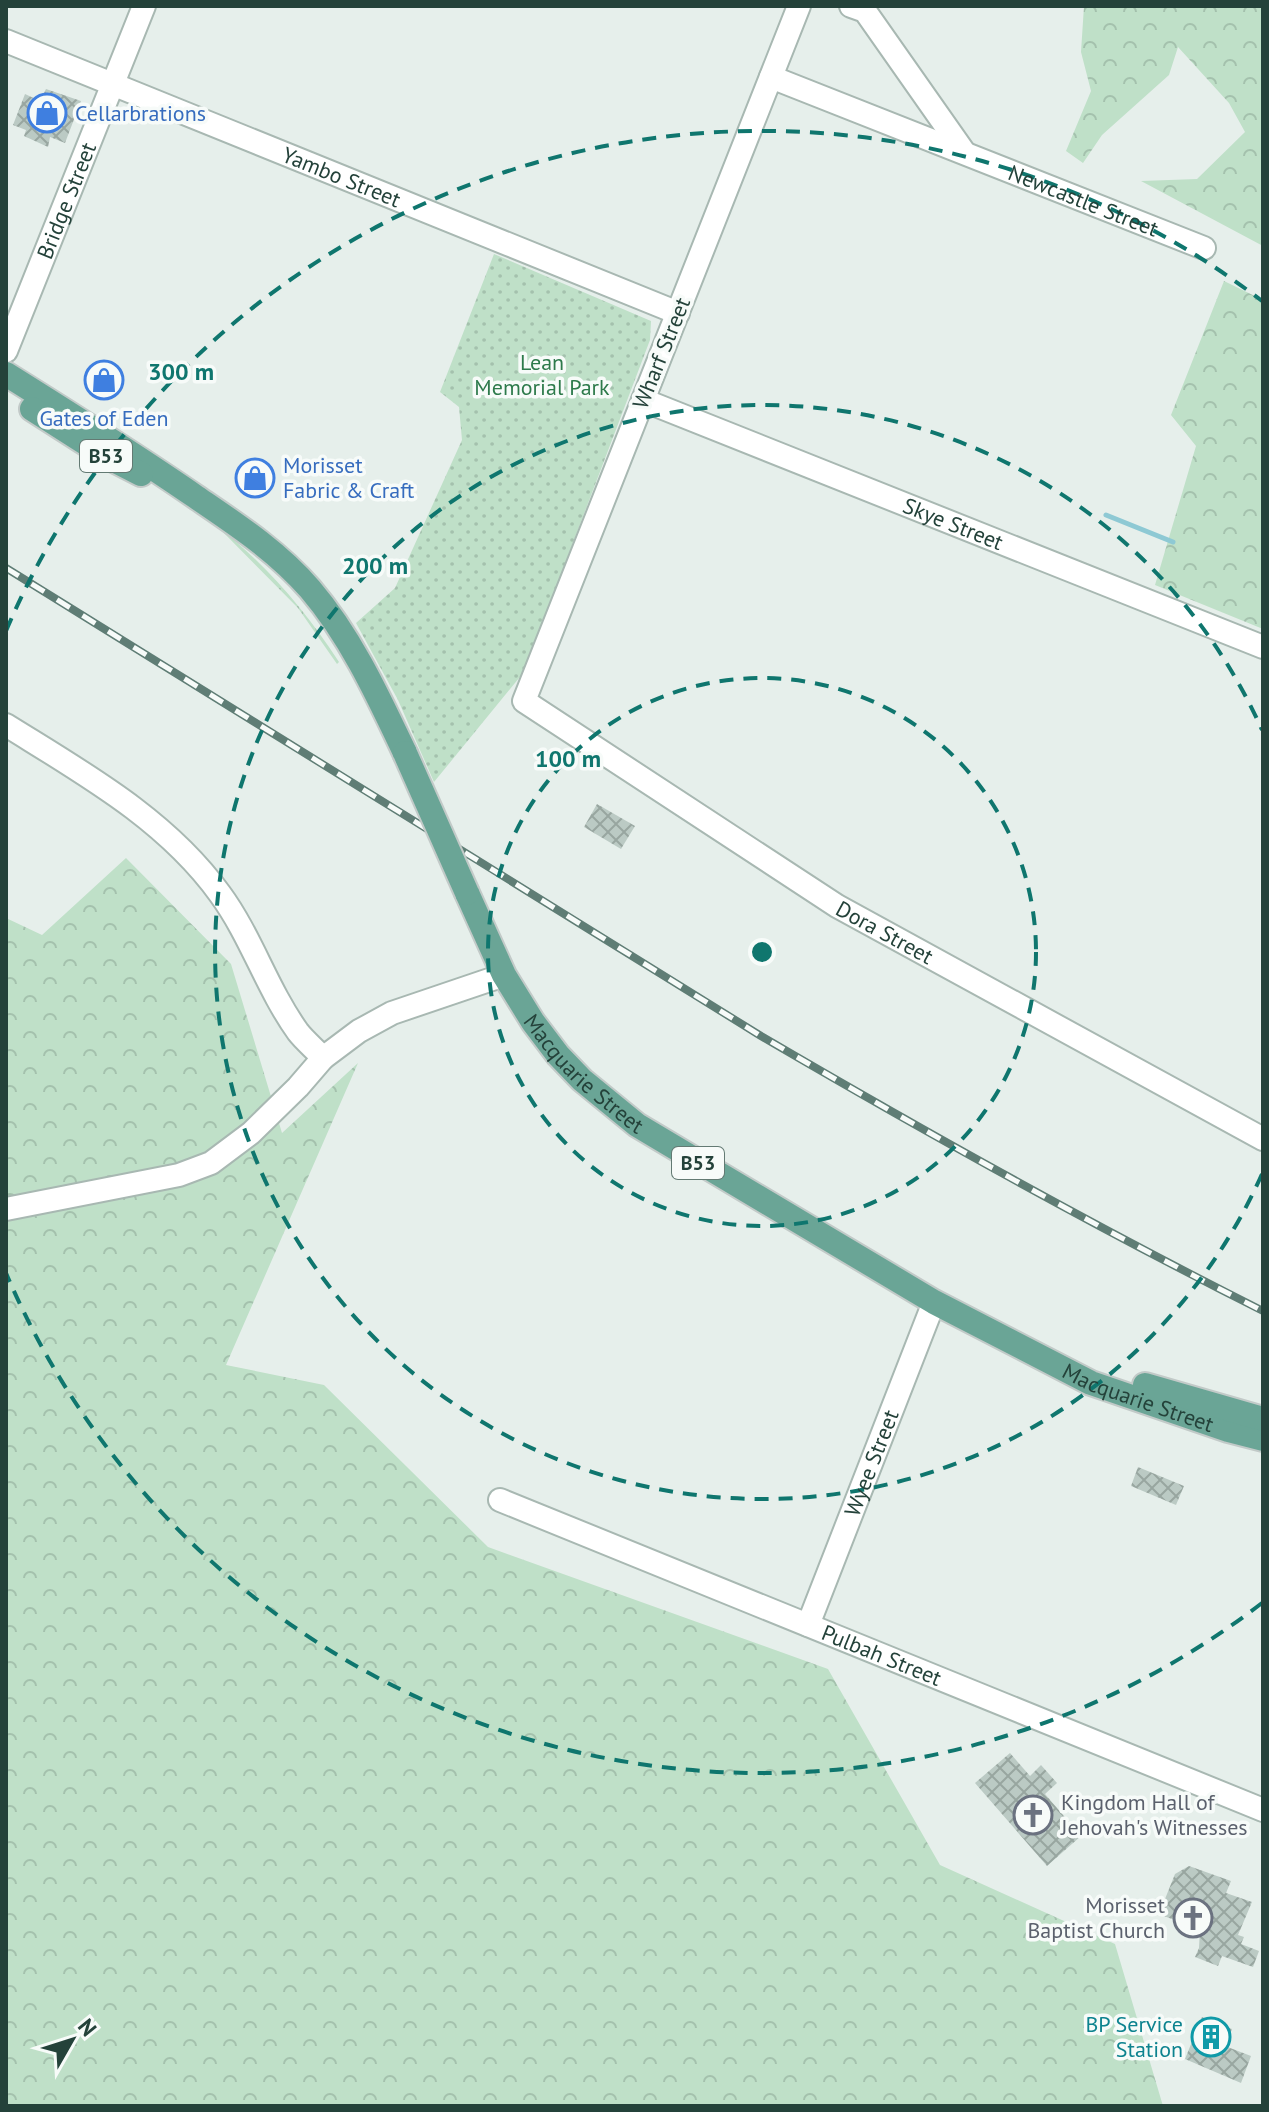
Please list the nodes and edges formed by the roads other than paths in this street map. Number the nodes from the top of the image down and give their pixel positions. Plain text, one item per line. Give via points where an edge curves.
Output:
1 (144, 6) edge
2 (799, 6) edge
3 (851, 6) edge
4 (6, 41) edge
5 (771, 77) junction
6 (113, 84) junction
7 (964, 153) junction
8 (1204, 248) dead end
9 (678, 313) junction
10 (6, 351) edge
11 (6, 374) edge
12 (6, 393) edge
13 (643, 400) junction
14 (211, 508) junction
15 (1263, 647) edge
16 (524, 701) joint
17 (6, 725) edge
18 (504, 975) junction
19 (323, 1058) junction
20 (1263, 1139) edge
21 (6, 1209) edge
22 (934, 1302) junction
23 (1263, 1419) edge
24 (1263, 1439) edge
25 (500, 1500) dead end
26 (808, 1625) junction
27 (1263, 1810) edge

1 - 6 street, Bridge Street
2 - 5 street, Wharf Street
3 - 7 street via 865,11
4 - 6 street, Yambo Street
5 - 7 street, Newcastle Street
5 - 9 street, Wharf Street
6 - 9 street, Yambo Street
6 - 10 street, Bridge Street
7 - 8 street, Newcastle Street
9 - 13 street, Wharf Street
11 - 14 main road, B53
12 - 14 main road, B53 via 104,455
13 - 15 street, Skye Street
13 - 16 street, Wharf Street
14 - 18 main road, Macquarie Street / B53, bridge via 280,559 336,624 405,753
16 - 20 street, Dora Street via 837,906
17 - 19 street via 123,800 200,868 228,906 293,1025
18 - 19 street via 392,1013
18 - 22 main road, Macquarie Street / B53 via 558,1055 627,1118
19 - 21 street via 251,1133 211,1163 179,1175
22 - 23 main road, Macquarie Street / B53 via 1115,1377
22 - 24 main road, Macquarie Street / B53 via 1091,1383
22 - 26 street, Wyee Street
25 - 26 street, Pulbah Street
26 - 27 street, Pulbah Street

